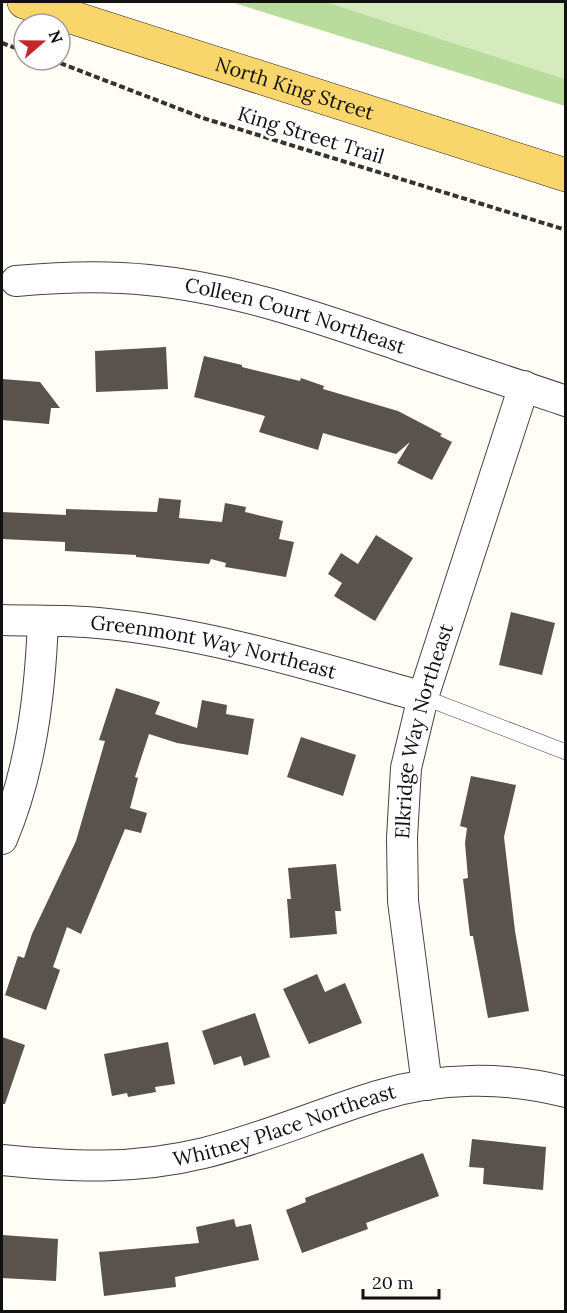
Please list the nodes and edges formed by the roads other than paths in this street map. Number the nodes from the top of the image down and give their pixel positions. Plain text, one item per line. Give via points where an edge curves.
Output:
1 (24, 2) edge
2 (566, 175) edge
3 (16, 281) dead end
4 (524, 386) junction
5 (566, 401) edge
6 (2, 620) edge
7 (43, 621) junction
8 (423, 697) junction
9 (566, 752) edge
10 (2, 839) edge
11 (427, 1085) junction
12 (566, 1092) edge
13 (2, 1160) edge

1 - 2 main road, North King Street
3 - 4 street, Colleen Court Northeast via 108,277 231,294 319,318
4 - 5 street, Colleen Court Northeast
4 - 8 street, Elkridge Way Northeast
6 - 7 street, Greenmont Way Northeast
7 - 8 street, Greenmont Way Northeast via 97,623 202,639
7 - 10 street via 33,727
8 - 9 lane
8 - 11 street, Elkridge Way Northeast via 406,768 402,838 408,957
11 - 12 street, Whitney Place Northeast via 493,1080
11 - 13 street, Whitney Place Northeast via 379,1095 262,1137 153,1164 80,1167

